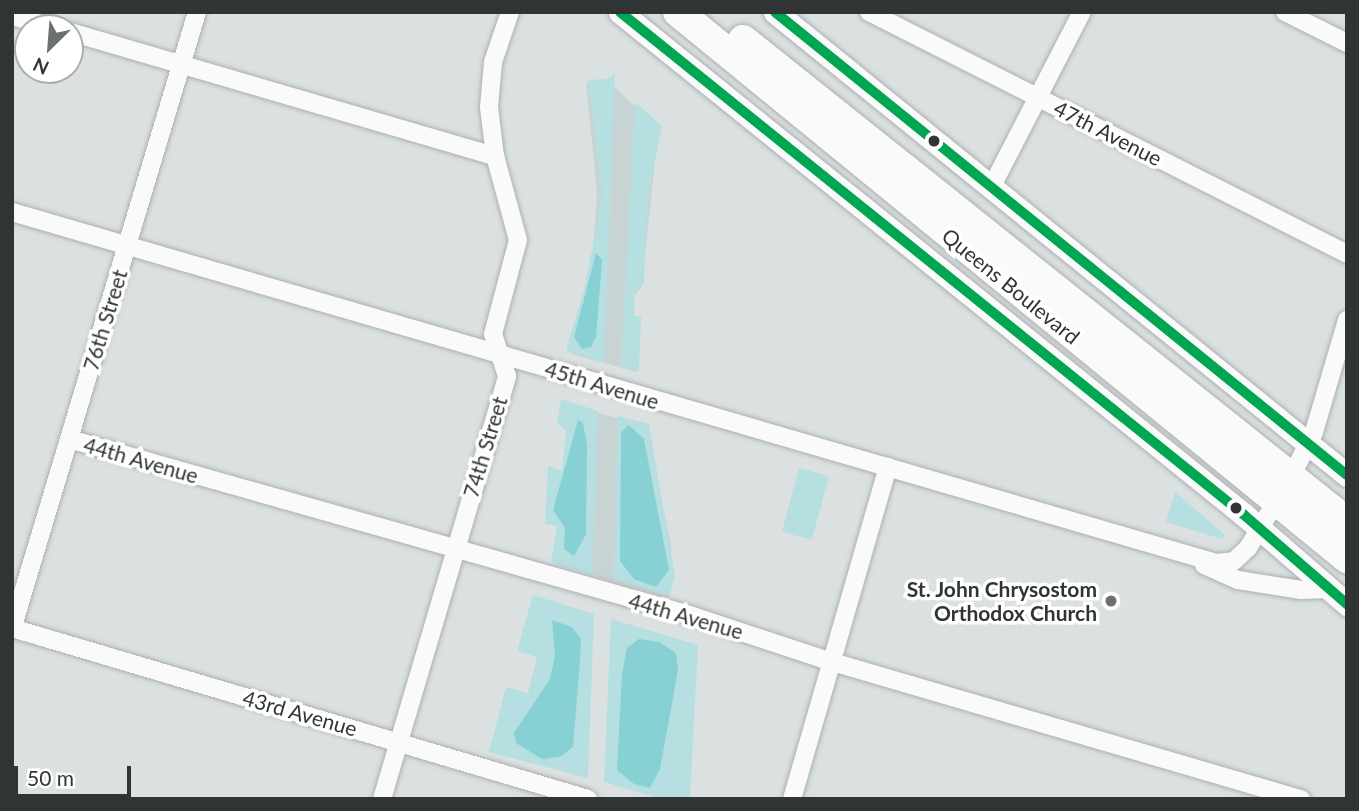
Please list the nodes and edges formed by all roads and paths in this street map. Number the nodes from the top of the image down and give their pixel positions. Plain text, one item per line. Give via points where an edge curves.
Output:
1 (197, 12) edge
2 (510, 12) edge
3 (620, 12) edge
4 (678, 12) edge
5 (709, 12) edge
6 (869, 12) edge
7 (1082, 12) edge
8 (1285, 12) edge
9 (781, 15) edge
10 (84, 36) edge
11 (1347, 43) edge
12 (181, 65) junction
13 (1038, 97) junction
14 (495, 156) junction
15 (992, 186) junction
16 (12, 212) edge
17 (127, 245) junction
18 (1347, 254) edge
19 (1347, 320) edge
20 (500, 355) junction
21 (69, 439) junction
22 (1308, 444) junction
23 (888, 467) junction
24 (1347, 475) edge
25 (1285, 490) junction
26 (1347, 522) edge
27 (1261, 531) junction
28 (454, 552) junction
29 (1192, 557) junction
30 (1347, 558) edge
31 (1328, 589) junction
32 (1347, 604) edge
33 (12, 629) edge
34 (832, 662) junction
35 (399, 741) junction
36 (382, 799) edge
37 (588, 799) edge
38 (792, 799) edge
39 (1301, 799) edge

1 - 12 street, 76th Street
2 - 14 street, 74th Street via 494,62 489,107
3 - 27 street, Queens Boulevard
4 - 25 main road, Queens Boulevard
5 - 25 main road, Queens Boulevard
6 - 13 street, 47th Avenue
7 - 13 street
8 - 11 street
9 - 15 street
10 - 12 street
12 - 14 street
12 - 17 street, 76th Street
13 - 15 street
13 - 18 street, 47th Avenue
14 - 20 street, 74th Street via 518,240 494,334
15 - 22 street
16 - 17 street, 45th Avenue
17 - 20 street, 45th Avenue
17 - 21 street, 76th Street
19 - 22 street
20 - 23 street, 45th Avenue
20 - 28 street, 74th Street via 507,376
21 - 28 street, 44th Avenue
21 - 33 street, 76th Street
22 - 24 street
22 - 25 street
23 - 29 street, 45th Avenue
23 - 34 street
25 - 26 main road, Queens Boulevard
25 - 27 street
25 - 30 main road, Queens Boulevard
27 - 29 street, 45th Avenue via 1234,561
27 - 31 street, Queens Boulevard
28 - 34 street, 44th Avenue via 690,615
28 - 35 street, 74th Street
29 - 31 street, 45th Avenue via 1238,580 1301,590
31 - 32 street, Queens Boulevard
33 - 35 street, 43rd Avenue
34 - 38 street
34 - 39 street, 44th Avenue
35 - 36 street, 74th Street
35 - 37 street, 43rd Avenue

